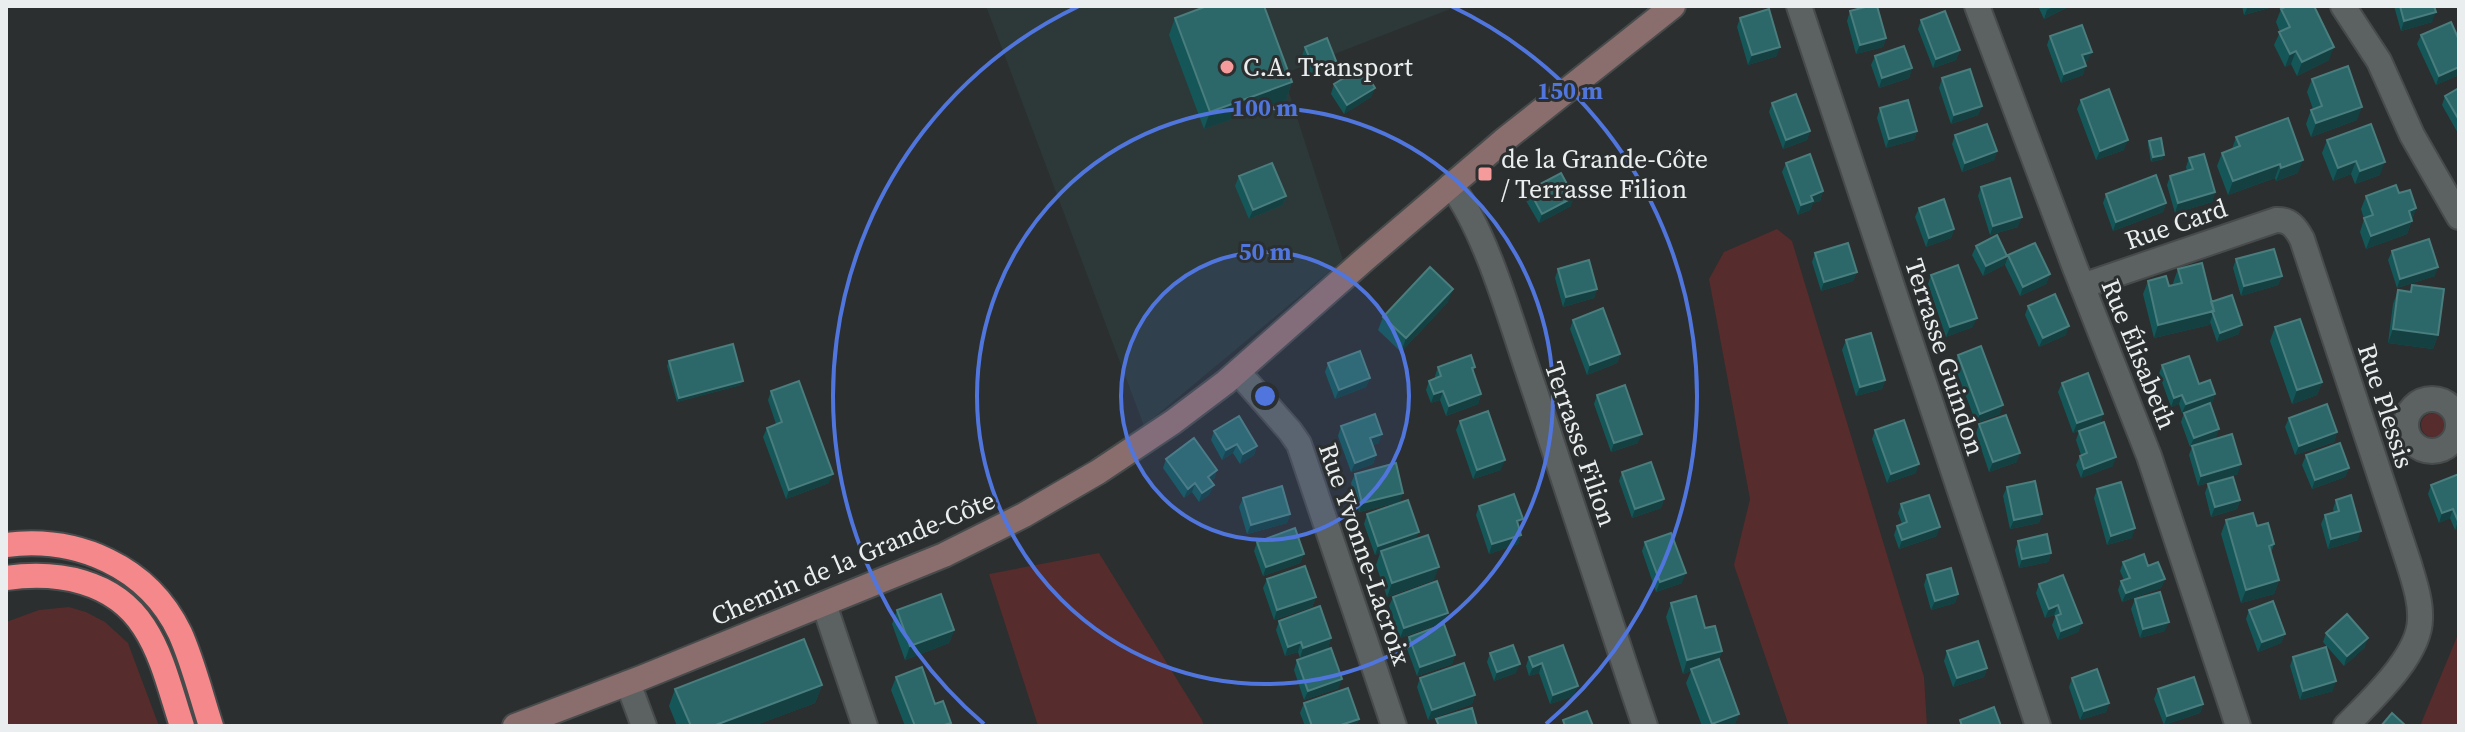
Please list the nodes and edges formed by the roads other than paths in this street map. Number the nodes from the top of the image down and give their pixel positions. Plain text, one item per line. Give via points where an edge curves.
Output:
1 (1673, 6) edge
2 (1799, 6) edge
3 (1977, 6) edge
4 (2343, 6) edge
5 (1451, 185) junction
6 (2459, 217) edge
7 (2289, 222) joint
8 (2082, 286) junction
9 (1238, 372) junction
10 (6, 545) edge
11 (6, 578) edge
12 (824, 604) junction
13 (628, 683) junction
14 (182, 726) edge
15 (211, 726) edge
16 (515, 726) edge
17 (644, 726) edge
18 (865, 726) edge
19 (1394, 726) edge
20 (1645, 726) edge
21 (2038, 726) edge
22 (2238, 726) edge
23 (2346, 726) edge

1 - 5 main road, Chemin de la Grande-Côte
2 - 21 street, Terrasse Guindon
3 - 8 street, Rue Élisabeth
4 - 6 street via 2379,61 2412,135
5 - 9 main road, Chemin de la Grande-Côte
5 - 20 street, Terrasse Filion via 1494,274
7 - 8 street, Rue Card via 2264,224
7 - 23 street, Rue Plessis via 2302,239 2420,612 2419,632 2407,655
8 - 22 street, Rue Élisabeth via 2149,456
9 - 12 main road, Chemin de la Grande-Côte via 1135,448 1024,515 944,555
9 - 19 street, Rue Yvonne-Lacroix via 1299,444
10 - 15 highway via 75,548 106,559 143,584 179,632
11 - 14 highway via 44,575 78,580 123,603 149,635
12 - 13 main road, Chemin de la Grande-Côte
12 - 18 street
13 - 16 main road, Chemin de la Grande-Côte
13 - 17 street

